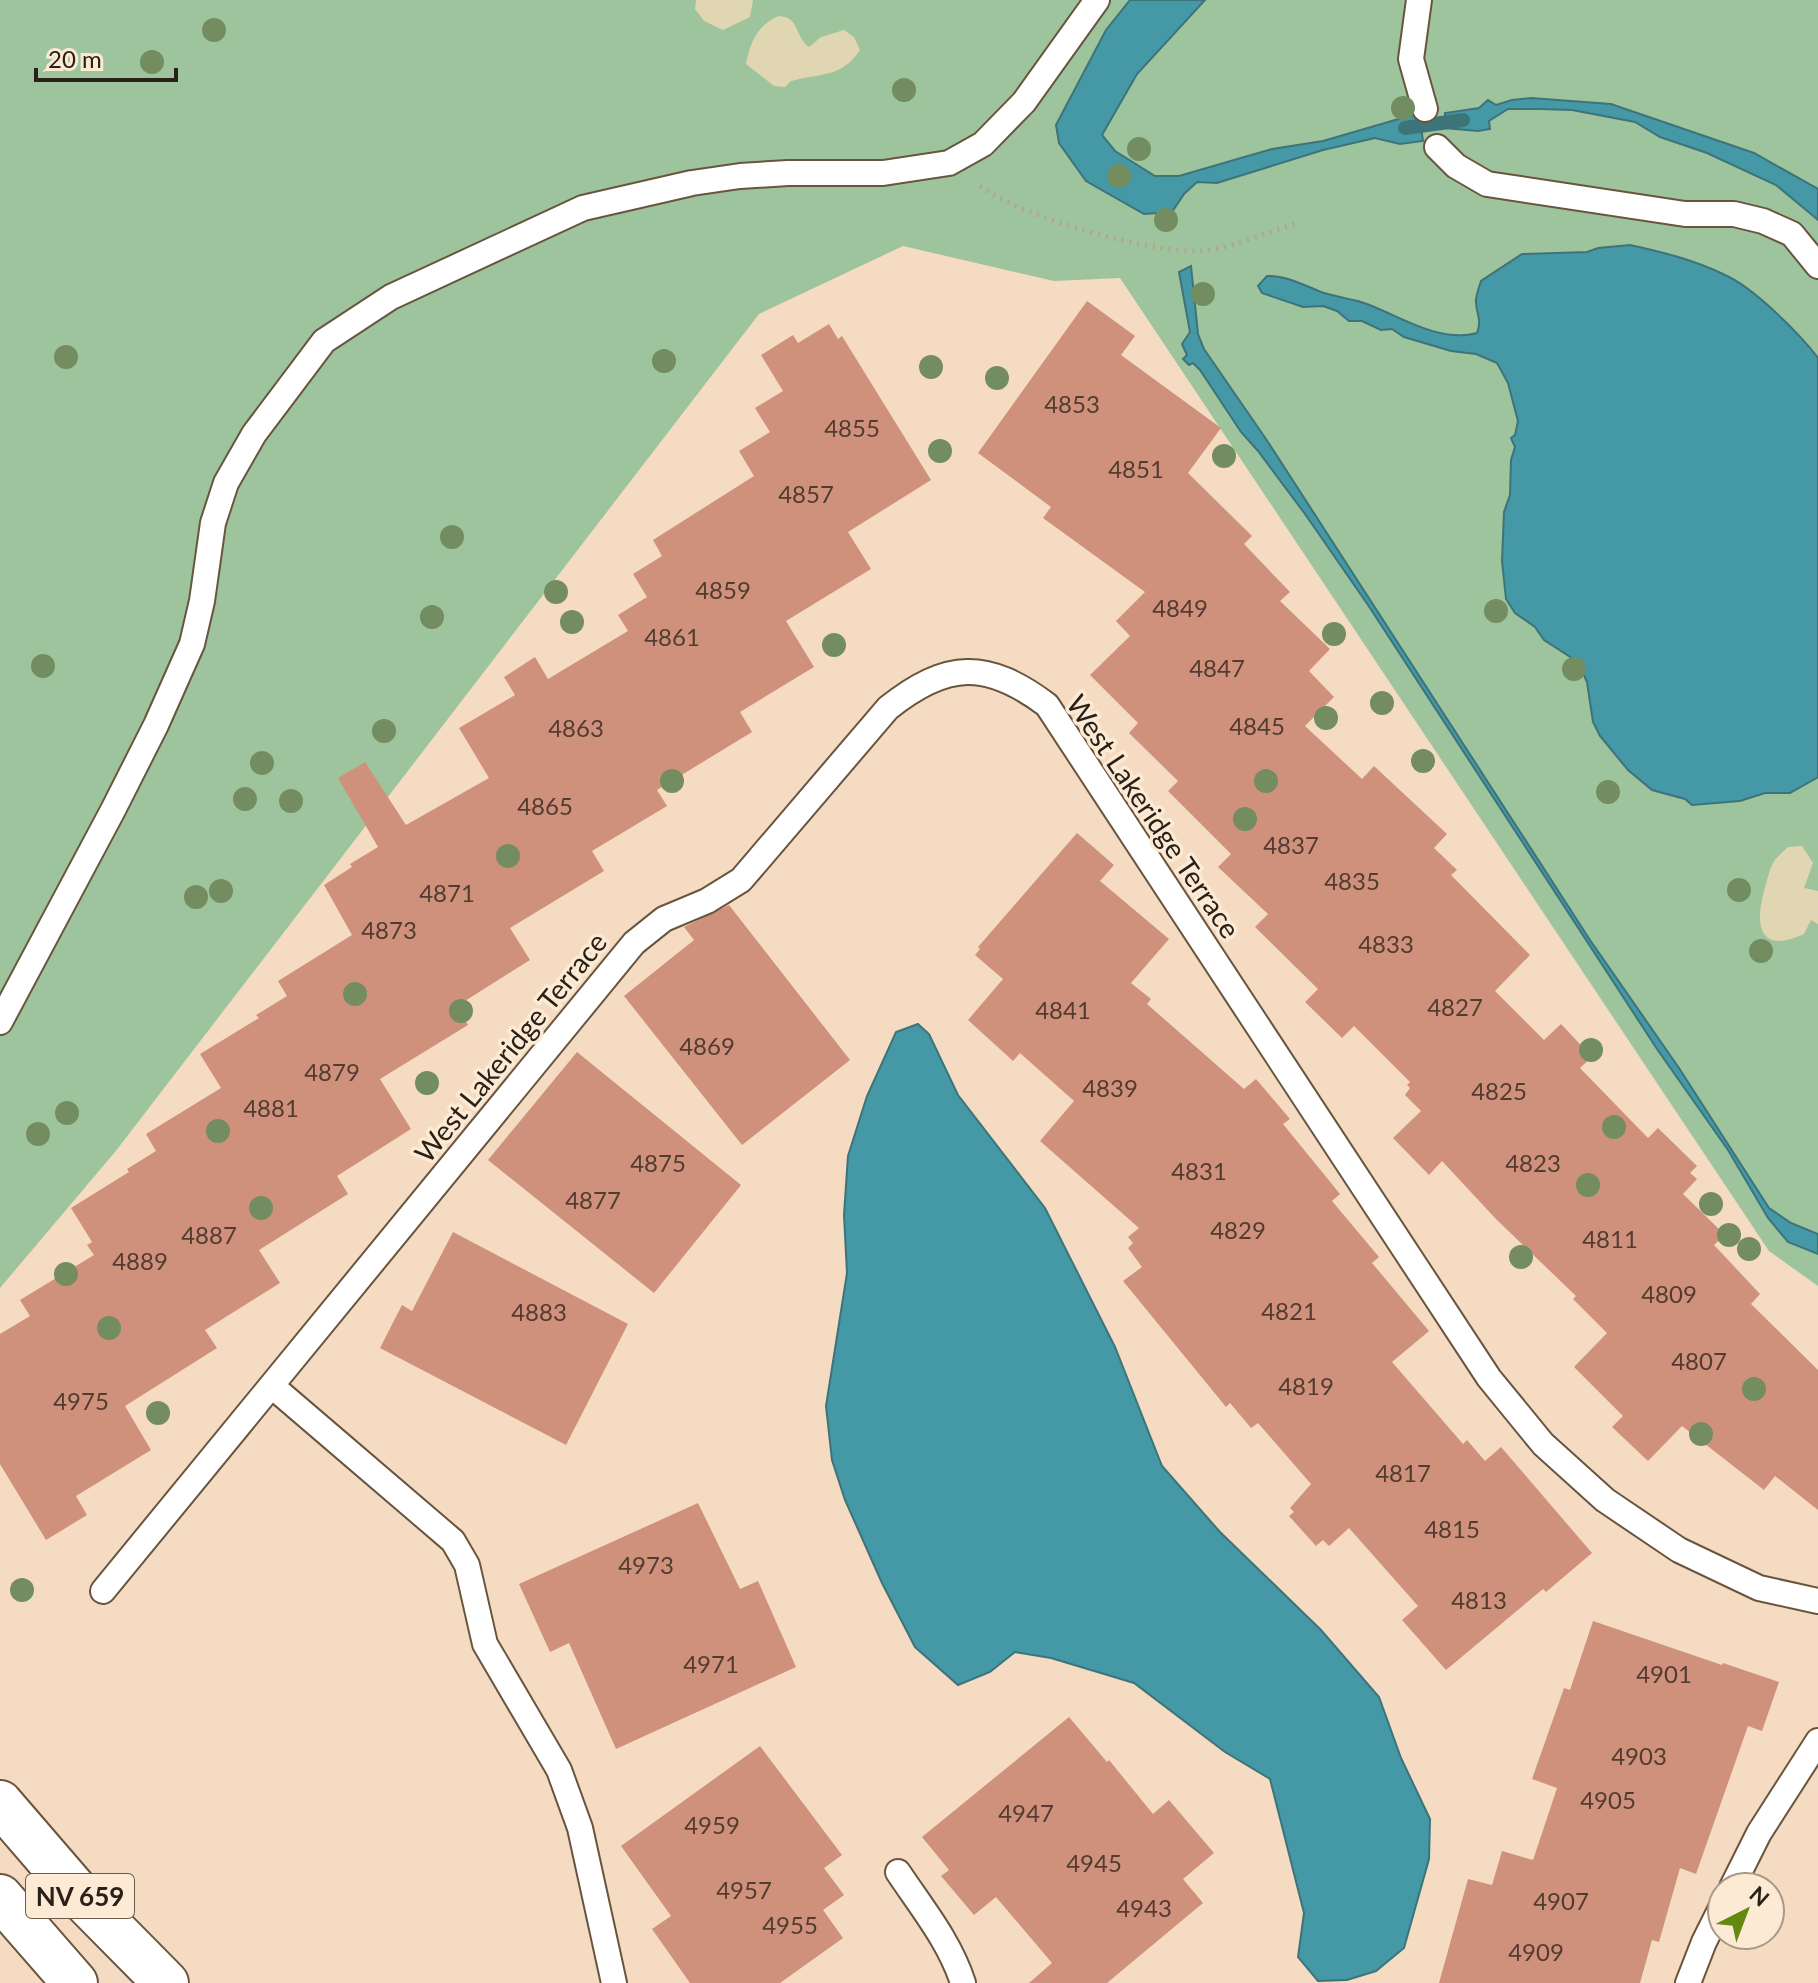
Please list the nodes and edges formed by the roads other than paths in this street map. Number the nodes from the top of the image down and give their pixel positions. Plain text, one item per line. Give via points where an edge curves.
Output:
1 (1097, 0) edge
2 (1419, 0) edge
3 (1425, 109) dead end
4 (1437, 147) dead end
5 (1818, 266) edge
6 (0, 1022) edge
7 (272, 1386) junction
8 (103, 1591) dead end
9 (1818, 1601) edge
10 (1818, 1741) edge
11 (0, 1803) edge
12 (1740, 1871) edge
13 (898, 1872) dead end
14 (0, 1897) edge
15 (1706, 1938) edge
16 (75, 1983) edge
17 (166, 1983) edge
18 (614, 1983) edge
19 (963, 1983) edge
20 (1688, 1983) edge

1 - 6 lane via 1024,102 983,144 949,163 883,173 740,176 583,208 391,297 324,341 254,434 226,483 213,523 192,644 156,725
2 - 3 lane via 1411,59
4 - 5 lane via 1487,184 1763,221 1792,234
7 - 8 lane, West Lakeridge Terrace
7 - 9 lane, West Lakeridge Terrace via 634,943 664,919 741,880 888,708 916,686 949,674 985,673 1019,684 1047,705 1489,1378 1543,1444 1605,1500 1679,1550 1759,1588
7 - 18 lane via 453,1541 467,1565 485,1644 559,1770 580,1828
10 - 12 lane
11 - 17 main road, NV 659 via 81,1897
13 - 19 lane via 942,1937
14 - 16 main road, NV 659
15 - 20 lane

